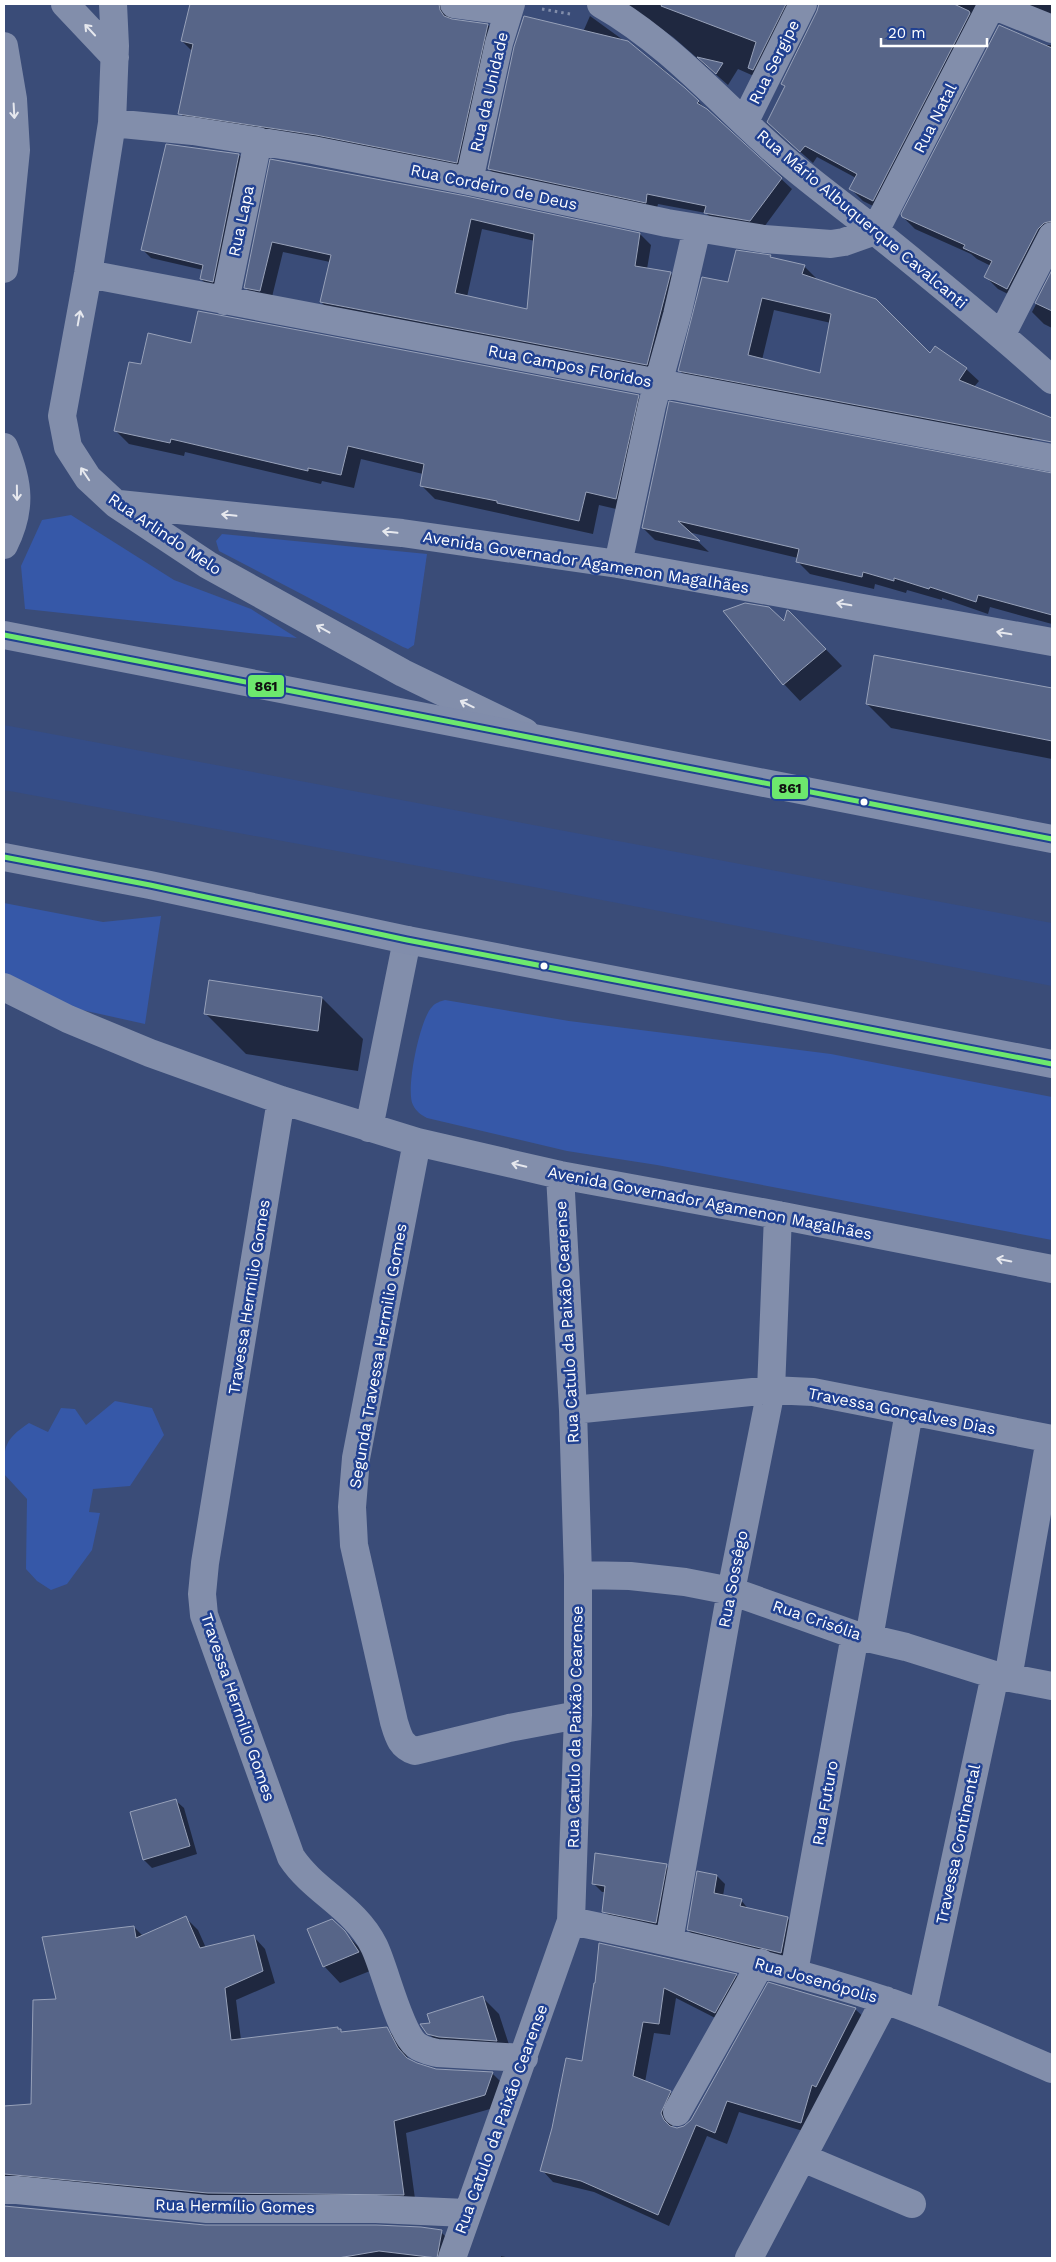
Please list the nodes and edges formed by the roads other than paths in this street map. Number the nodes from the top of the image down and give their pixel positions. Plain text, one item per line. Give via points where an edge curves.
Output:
1 (66, 4) edge
2 (454, 4) edge
3 (803, 4) edge
4 (991, 4) edge
5 (110, 7) edge
6 (510, 7) edge
7 (618, 8) edge
8 (1052, 29) edge
9 (4, 46) edge
10 (115, 57) junction
11 (745, 121) junction
12 (112, 123) junction
13 (258, 141) junction
14 (469, 181) junction
15 (697, 228) junction
16 (875, 231) junction
17 (1052, 236) edge
18 (4, 269) edge
19 (88, 274) junction
20 (225, 300) junction
21 (1002, 334) junction
22 (1052, 380) edge
23 (658, 382) junction
24 (4, 447) edge
25 (1052, 458) edge
26 (116, 504) junction
27 (4, 544) edge
28 (618, 564) junction
29 (4, 635) edge
30 (1052, 642) edge
31 (542, 740) junction
32 (1052, 839) edge
33 (4, 857) edge
34 (407, 940) junction
35 (4, 987) edge
36 (1052, 1064) edge
37 (282, 1100) junction
38 (369, 1128) junction
39 (417, 1142) junction
40 (560, 1175) junction
41 (778, 1215) junction
42 (1052, 1269) edge
43 (771, 1390) junction
44 (573, 1410) junction
45 (909, 1412) junction
46 (1051, 1439) edge
47 (578, 1575) junction
48 (730, 1591) junction
49 (862, 1636) junction
50 (1002, 1676) junction
51 (1052, 1686) edge
52 (578, 1715) junction
53 (571, 1922) junction
54 (669, 1941) junction
55 (761, 1964) junction
56 (794, 1972) junction
57 (885, 2000) junction
58 (922, 2014) junction
59 (524, 2058) junction
60 (1052, 2069) edge
61 (677, 2112) dead end
62 (803, 2158) junction
63 (4, 2190) edge
64 (912, 2204) dead end
65 (466, 2213) junction
66 (452, 2258) edge
67 (750, 2258) edge

10 -> 1 street
2 - 6 street
3 - 11 street, Rua Sergipe
4 - 8 street
4 - 16 street, Rua Natal
5 - 10 street, Rua Arlindo Melo
6 - 14 street, Rua da Unidade via 498,43
7 - 11 street, Rua Mário Albuquerque Cavalcanti
9 -> 18 street via 13,99 16,150
10 - 12 street, Rua Arlindo Melo
11 - 16 street, Rua Mário Albuquerque Cavalcanti via 783,158
12 - 13 street, Rua Cordeiro de Deus
12 - 19 street, Rua Arlindo Melo
13 - 14 street, Rua Cordeiro de Deus
13 - 20 street, Rua Lapa
14 - 15 street, Rua Cordeiro de Deus
15 - 16 street, Rua Cordeiro de Deus via 812,244 838,243
15 - 23 street
16 - 21 street, Rua Mário Albuquerque Cavalcanti
17 - 21 street
19 - 20 street, Rua Campos Floridos
26 -> 19 street, Rua Arlindo Melo via 88,478 68,447 62,416
20 - 23 street, Rua Campos Floridos
21 - 22 street, Rua Mário Albuquerque Cavalcanti
23 - 25 street, Rua Campos Floridos
23 - 28 street
24 -> 27 street via 17,486 17,507
28 -> 26 street, Avenida Governador Agamenon Magalhães via 402,533
31 -> 26 street, Rua Arlindo Melo via 403,673 208,564
30 -> 28 street, Avenida Governador Agamenon Magalhães
29 - 31 highway
31 - 32 highway
33 - 34 highway
34 - 36 highway
34 - 38 street
35 - 37 street, Avenida Governador Agamenon Magalhães via 68,1019 141,1049
37 - 38 street, Avenida Governador Agamenon Magalhães
37 - 59 street, Travessa Hermilio Gomes via 205,1563 204,1616 291,1856 299,1869 366,1930 410,2038 424,2050 437,2053
38 - 39 street, Avenida Governador Agamenon Magalhães
40 -> 39 street, Avenida Governador Agamenon Magalhães
39 - 52 street, Segunda Travessa Hermilio Gomes via 356,1458 352,1508 354,1545 394,1722 403,1744 415,1751
40 - 41 street, Avenida Governador Agamenon Magalhães
40 - 44 street, Rua Catulo da Paixão Cearense
42 -> 41 street, Avenida Governador Agamenon Magalhães
41 - 43 street, Rua Sossêgo
43 - 44 street, Travessa Gonçalves Dias
43 - 45 street, Travessa Gonçalves Dias via 813,1392
43 - 48 street, Rua Sossêgo
44 - 47 street, Rua Catulo da Paixão Cearense
45 - 46 street, Travessa Gonçalves Dias
45 - 49 street, Rua Futuro
46 - 50 street, Travessa Continental
47 - 48 street, Rua Crisólia via 630,1576
47 - 52 street, Rua Catulo da Paixão Cearense
48 - 49 street, Rua Crisólia
48 - 54 street, Rua Sossêgo
49 - 50 street, Rua Crisólia
49 - 56 street, Rua Futuro
50 - 51 street, Rua Crisólia
50 - 58 street, Travessa Continental
52 - 53 street, Rua Catulo da Paixão Cearense
53 - 54 street, Rua Josenópolis
53 - 59 street, Rua Catulo da Paixão Cearense
54 - 55 street, Rua Josenópolis
55 - 56 street, Rua Josenópolis
55 - 61 street
56 - 57 street, Rua Josenópolis
57 - 58 street, Rua Josenópolis
57 - 62 street
58 - 60 street, Rua Josenópolis
59 - 65 street, Rua Catulo da Paixão Cearense
62 - 64 street
62 - 67 street
63 - 65 street, Rua Hermílio Gomes via 207,2209
65 - 66 street, Rua Catulo da Paixão Cearense

